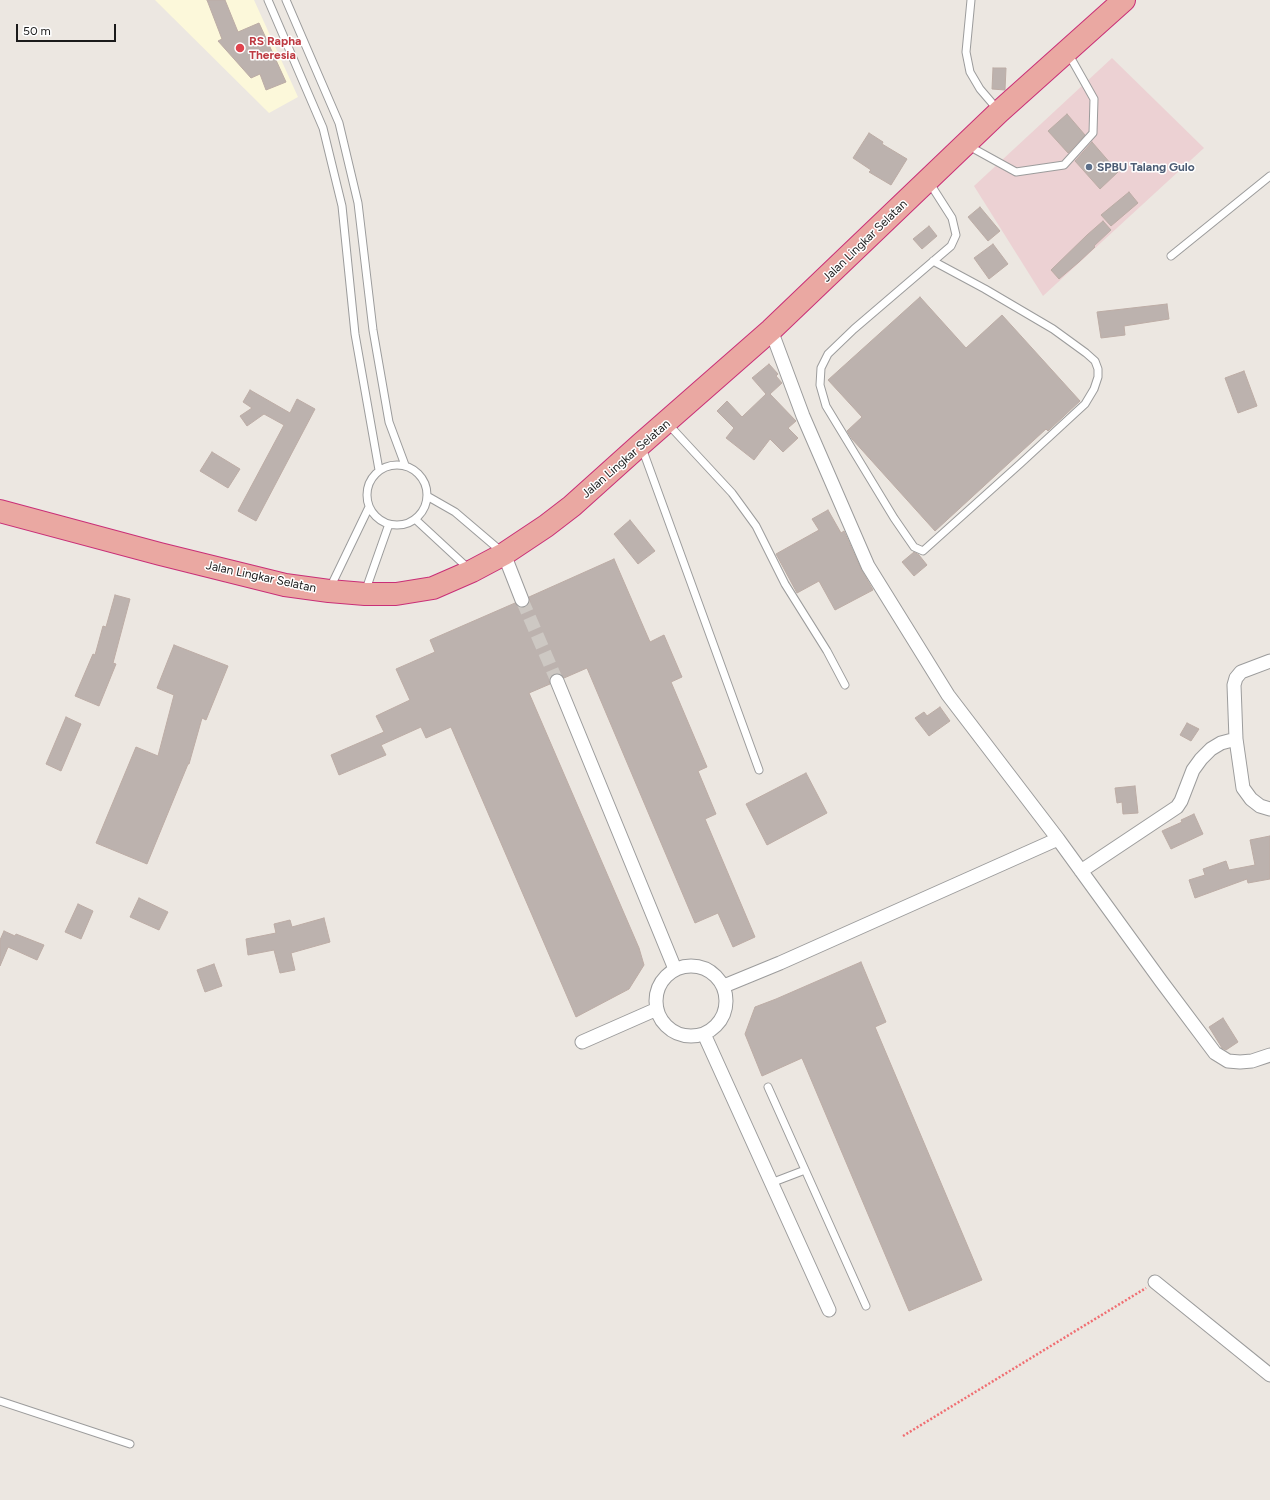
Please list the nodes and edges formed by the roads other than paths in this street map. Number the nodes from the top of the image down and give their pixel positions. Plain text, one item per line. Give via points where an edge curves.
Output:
1 (268, 0) edge
2 (286, 0) edge
3 (971, 0) edge
4 (1124, 0) edge
5 (1067, 51) junction
6 (1000, 112) junction
7 (966, 144) junction
8 (1270, 176) edge
9 (928, 181) junction
10 (1171, 256) dead end
11 (933, 261) junction
12 (771, 330) junction
13 (667, 422) junction
14 (641, 444) junction
15 (405, 465) junction
16 (379, 470) junction
17 (427, 496) junction
18 (369, 507) junction
19 (1, 509) edge
20 (415, 519) junction
21 (389, 524) junction
22 (504, 554) junction
23 (472, 571) junction
24 (329, 591) junction
25 (364, 594) junction
26 (522, 600) tunnel mouth
27 (1270, 661) edge
28 (557, 681) tunnel mouth
29 (845, 685) dead end
30 (1236, 739) junction
31 (759, 770) dead end
32 (1270, 809) edge
33 (1058, 839) junction
34 (1081, 871) junction
35 (675, 970) junction
36 (724, 986) junction
37 (657, 1009) junction
38 (704, 1034) junction
39 (582, 1042) dead end
40 (1270, 1055) edge
41 (768, 1087) dead end
42 (804, 1170) junction
43 (771, 1182) junction
44 (1155, 1282) road end
45 (866, 1306) dead end
46 (828, 1310) dead end
47 (1270, 1375) edge
48 (0, 1401) edge
49 (130, 1444) dead end

1 - 16 lane via 323,128 342,206 355,334
2 - 15 lane via 339,123 358,203 373,330 389,422
3 - 6 lane via 966,52 970,72 980,89
4 - 5 highway, Jalan Lingkar Selatan
5 - 6 highway, Jalan Lingkar Selatan
5 - 7 lane via 1094,99 1094,106 1093,133 1064,165 1016,172
6 - 7 highway, Jalan Lingkar Selatan
7 - 9 highway, Jalan Lingkar Selatan
8 - 10 lane
9 - 11 lane via 952,218 956,235 951,246
9 - 12 highway, Jalan Lingkar Selatan
11 - 11 lane via 1053,329 1095,361 1098,377 1085,404 923,551 914,547 894,518 826,406 820,385 821,368 828,354
12 - 13 highway, Jalan Lingkar Selatan
12 - 33 street via 803,416 868,566 948,695
13 - 14 highway, Jalan Lingkar Selatan
13 - 29 lane via 732,493 756,526 785,584
14 - 22 highway, Jalan Lingkar Selatan via 572,506
14 - 31 lane
15 - 16 lane via 391,465
15 - 17 lane via 417,472 425,482
16 - 18 lane via 370,481 366,494
17 - 20 lane via 424,509
17 - 22 lane via 455,512
18 - 21 lane via 377,518
18 - 24 lane
19 - 24 highway, Jalan Lingkar Selatan via 190,562 285,585
20 - 21 lane via 402,525
20 - 23 lane
21 - 25 lane
22 - 23 highway, Jalan Lingkar Selatan
22 - 26 street
23 - 25 highway, Jalan Lingkar Selatan via 433,588 396,594
24 - 25 highway, Jalan Lingkar Selatan
27 - 30 street via 1241,672 1236,678
28 - 35 street
30 - 32 street via 1243,788 1251,799 1260,806
30 - 34 street via 1221,743 1202,759 1193,770 1177,807
33 - 34 street
33 - 36 street
34 - 40 street via 1215,1053 1228,1061 1240,1062
35 - 36 street via 694,965 706,968 717,976
35 - 37 street via 660,986 657,993
36 - 38 street via 727,998 725,1010 717,1025
37 - 38 street via 664,1024 678,1034 691,1037
37 - 39 street
38 - 43 street
41 - 42 lane
42 - 43 lane
42 - 45 lane
43 - 46 street
44 - 47 street
48 - 49 lane

